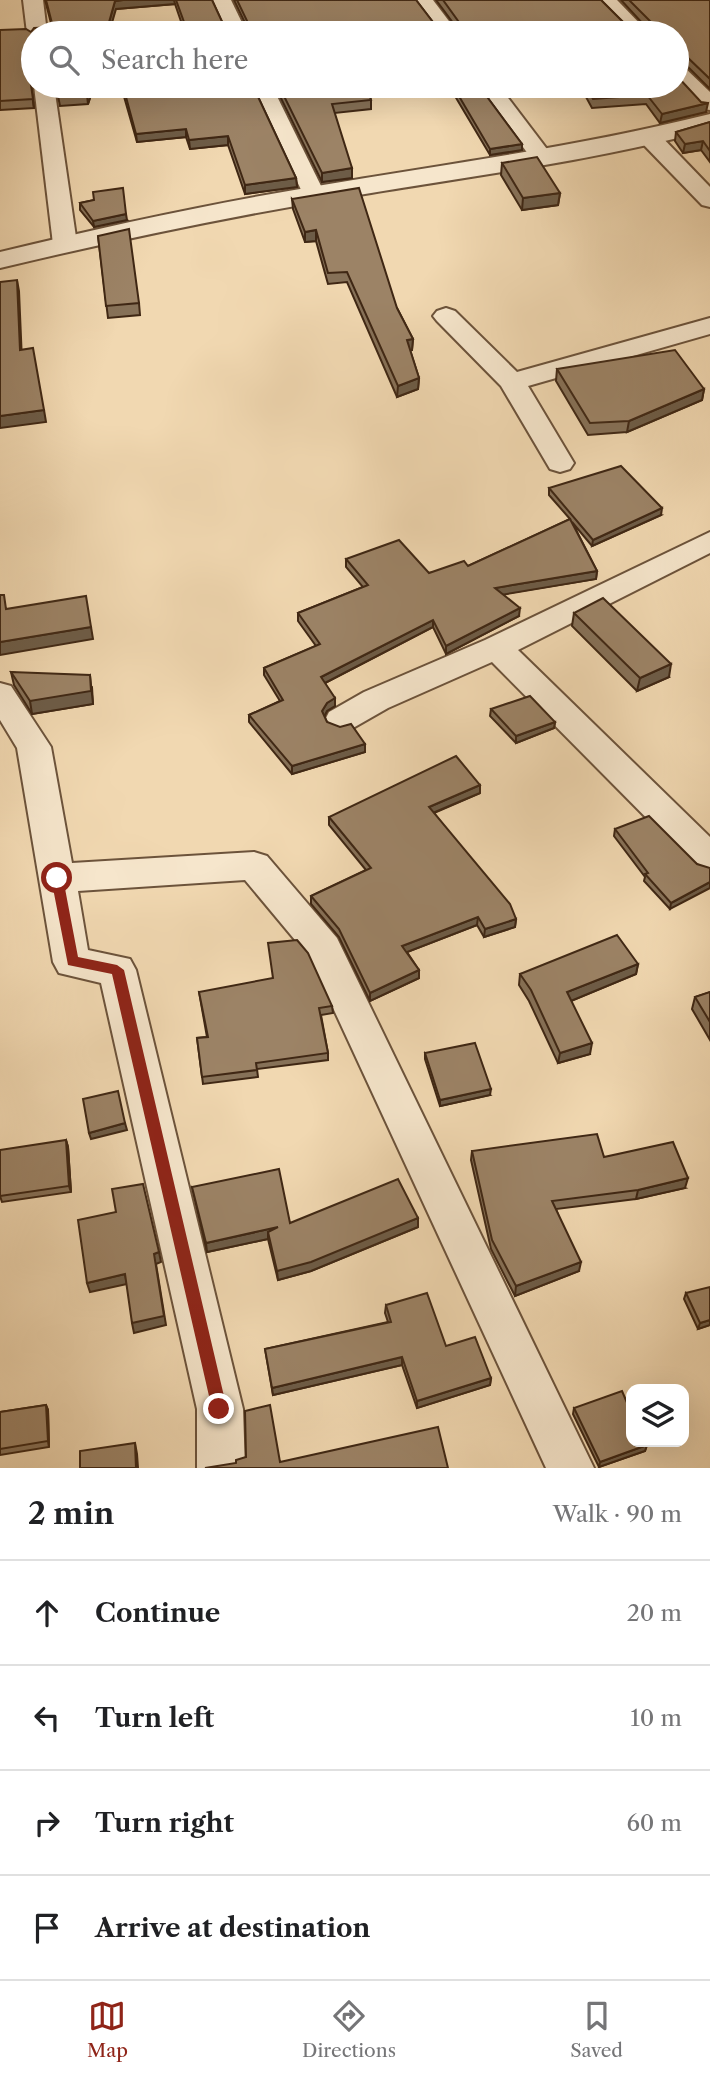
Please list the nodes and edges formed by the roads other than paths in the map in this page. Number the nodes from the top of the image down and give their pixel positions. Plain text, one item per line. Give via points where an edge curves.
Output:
1 (33, 0) edge
2 (220, 0) edge
3 (423, 0) edge
4 (606, 0) edge
5 (36, 21) edge
6 (231, 21) edge
7 (439, 21) edge
8 (627, 21) edge
9 (689, 83) edge
10 (46, 98) edge
11 (268, 98) edge
12 (497, 98) edge
13 (710, 104) edge
14 (710, 122) edge
15 (649, 137) junction
16 (542, 157) junction
17 (314, 194) junction
18 (710, 200) edge
19 (65, 244) junction
20 (0, 260) edge
21 (446, 316) dead end
22 (710, 326) edge
23 (512, 382) junction
24 (560, 463) dead end
25 (703, 553) edge
26 (496, 648) junction
27 (0, 694) edge
28 (341, 720) dead end
29 (710, 859) edge
30 (57, 878) junction
31 (221, 1468) edge
32 (570, 1468) edge

1 - 5 street
2 - 6 street
3 - 7 street
4 - 8 street
9 - 13 street
10 - 19 street
11 - 17 street
12 - 16 street
14 - 15 street
15 - 16 street
15 - 18 street
16 - 17 street
17 - 19 street
19 - 20 street
21 - 23 street
22 - 23 street
23 - 24 street
25 - 26 street
26 - 28 street
26 - 29 street
27 - 30 street via 34,747
30 - 31 street via 72,962 117,970 219,1409
30 - 32 street via 254,866 324,949

